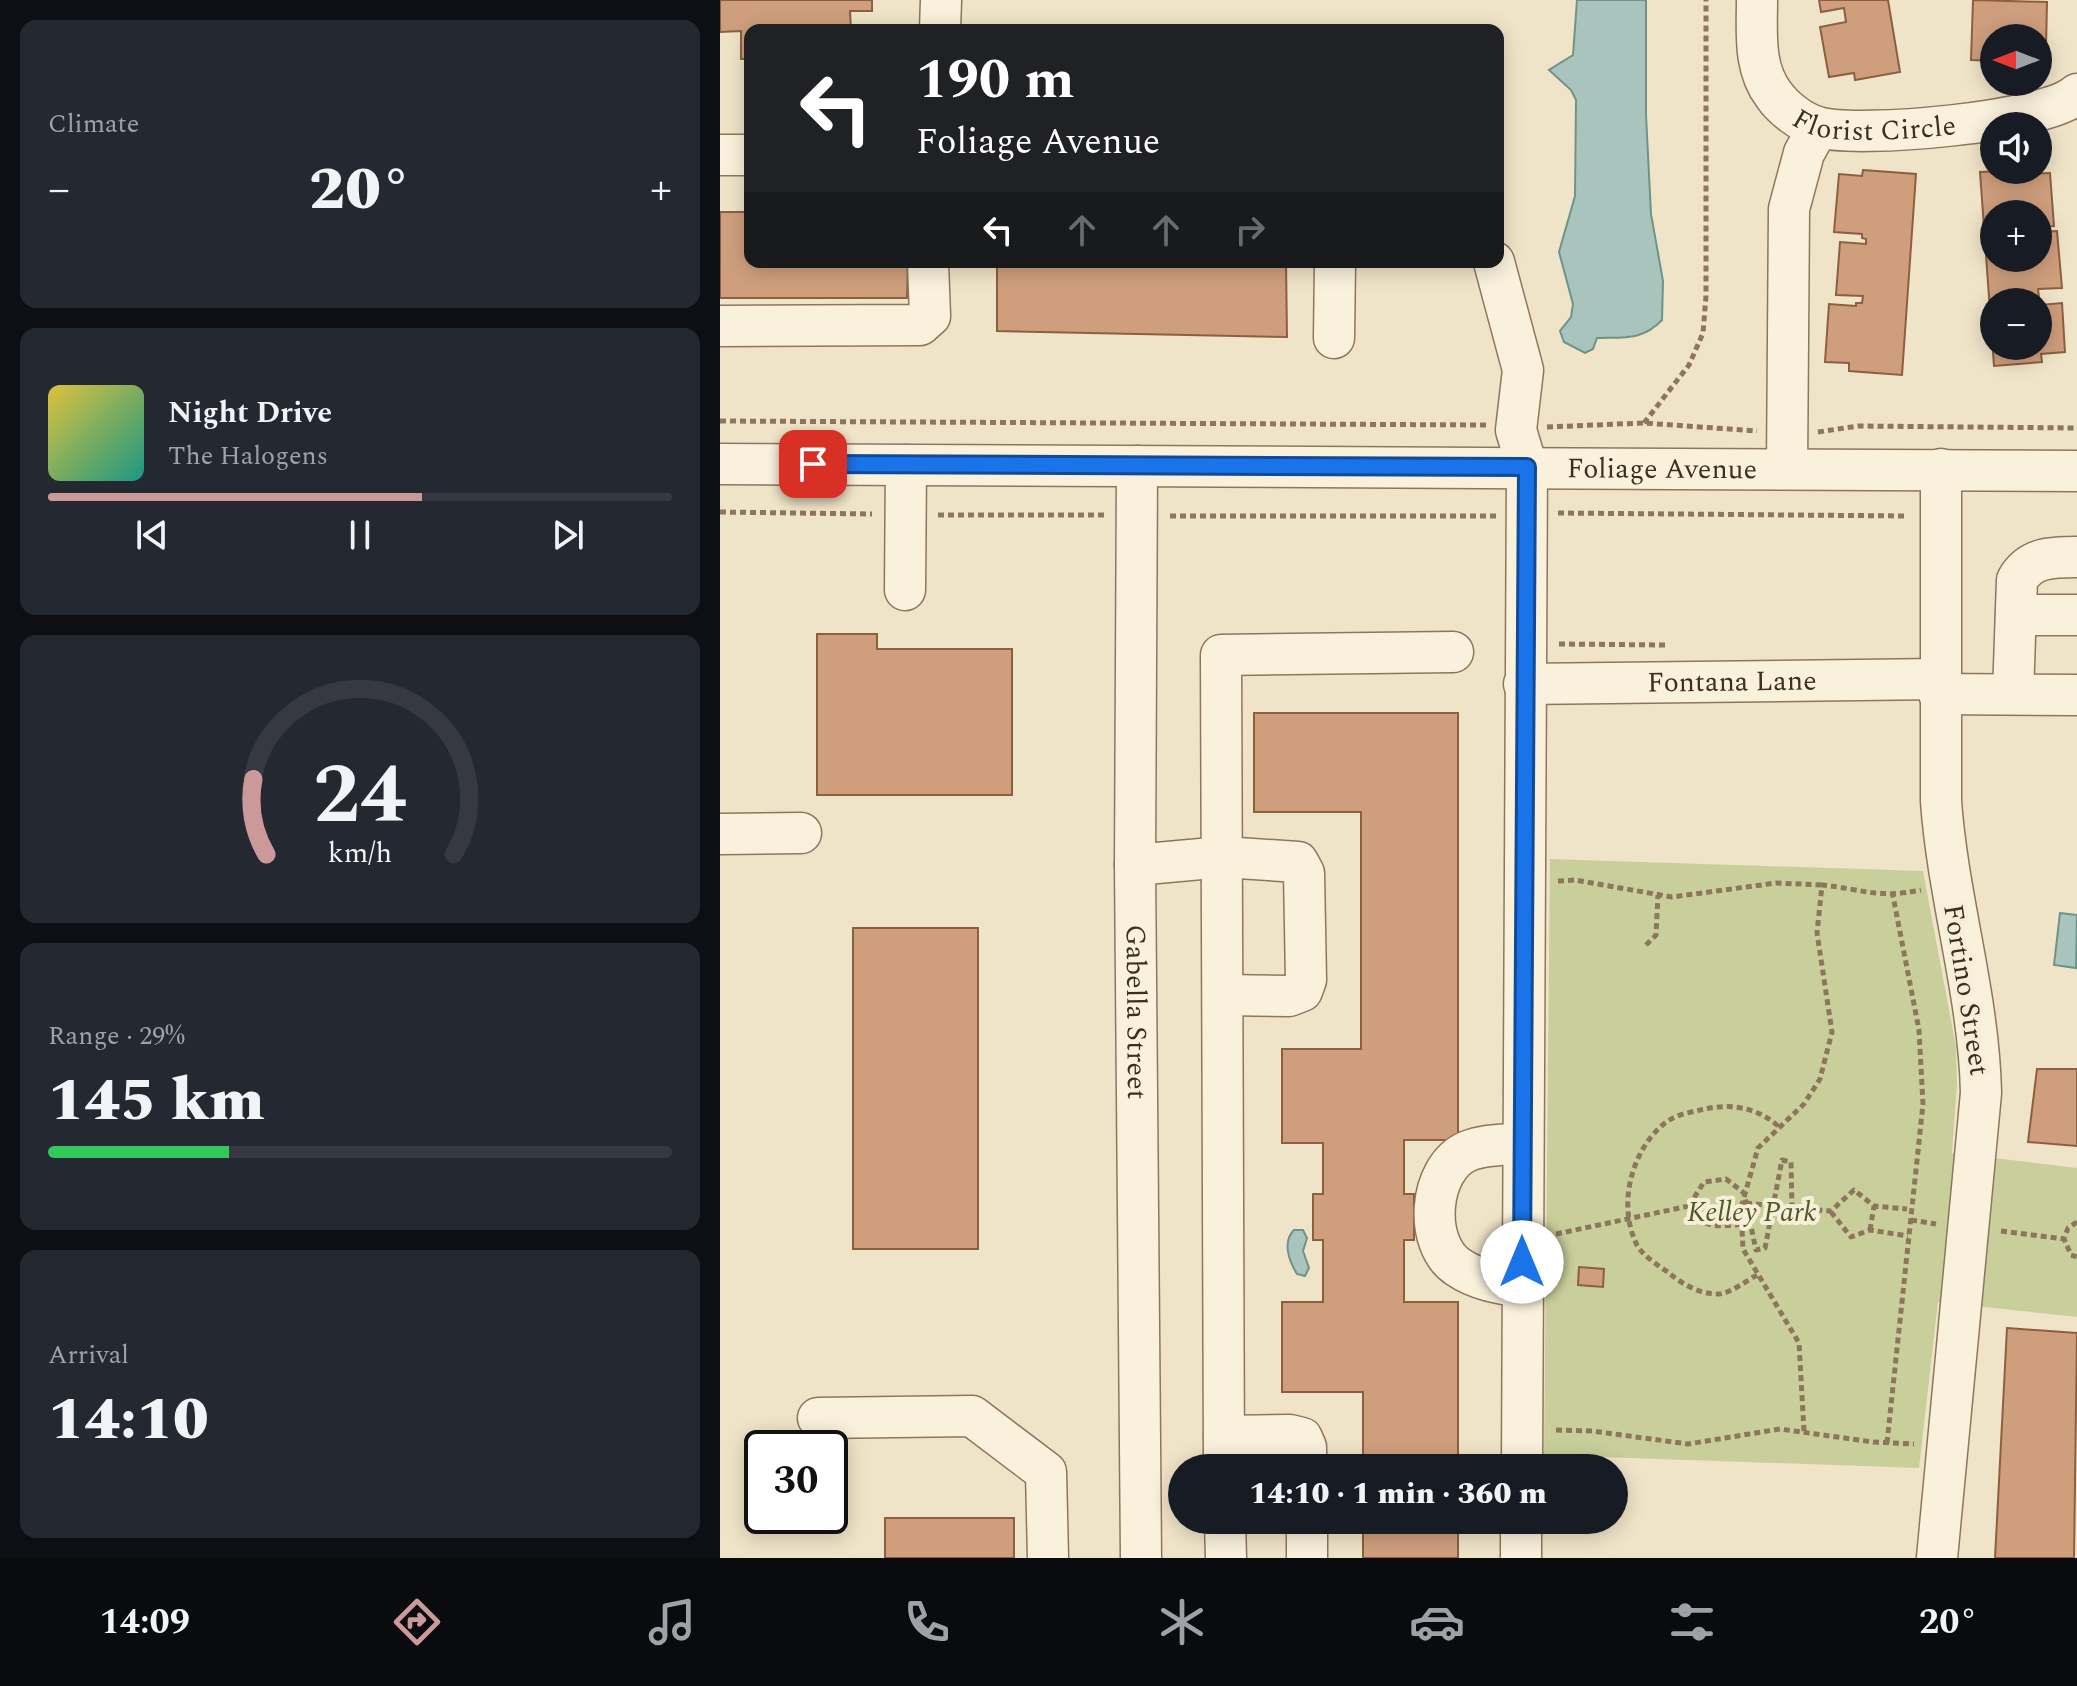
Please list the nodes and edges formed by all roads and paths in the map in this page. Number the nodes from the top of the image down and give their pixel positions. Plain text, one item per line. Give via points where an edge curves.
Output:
1 (941, 0) edge
2 (1706, 0) edge
3 (1757, 0) edge
4 (940, 24) edge
5 (2076, 99) edge
6 (1818, 128) junction
7 (720, 155) edge
8 (744, 155) edge
9 (928, 268) edge
10 (1335, 268) edge
11 (1496, 268) edge
12 (720, 326) edge
13 (1334, 338) dead end
14 (720, 421) edge
15 (1644, 423) junction
16 (2077, 428) edge
17 (1516, 430) junction
18 (1786, 451) junction
19 (720, 464) edge
20 (906, 465) junction
21 (1137, 466) junction
22 (1527, 467) junction
23 (1941, 469) junction
24 (2077, 471) edge
25 (720, 512) edge
26 (759, 512) dead end
27 (1561, 513) dead end
28 (1941, 516) junction
29 (2077, 557) edge
30 (905, 590) dead end
31 (2016, 615) junction
32 (2077, 615) edge
33 (1453, 652) dead end
34 (1524, 684) junction
35 (1939, 686) junction
36 (2013, 694) junction
37 (2077, 695) edge
38 (801, 833) dead end
39 (720, 834) edge
40 (1223, 857) junction
41 (1135, 865) junction
42 (1557, 881) dead end
43 (1822, 885) junction
44 (1921, 890) dead end
45 (1658, 895) junction
46 (1893, 896) junction
47 (1646, 945) dead end
48 (1223, 995) junction
49 (1779, 1127) junction
50 (1523, 1143) junction
51 (1744, 1193) junction
52 (1746, 1203) junction
53 (1773, 1205) junction
54 (1689, 1206) junction
55 (1874, 1206) junction
56 (1792, 1208) junction
57 (1907, 1209) dead end
58 (1831, 1211) junction
59 (1629, 1218) junction
60 (2077, 1222) edge
61 (1742, 1224) junction
62 (1870, 1230) junction
63 (1556, 1234) dead end
64 (1908, 1236) junction
65 (2077, 1257) edge
66 (1757, 1275) junction
67 (1522, 1287) junction
68 (818, 1418) dead end
69 (1551, 1430) dead end
70 (1804, 1431) junction
71 (1887, 1443) junction
72 (1914, 1444) dead end
73 (1224, 1452) edge
74 (1306, 1454) edge
75 (1522, 1454) edge
76 (1225, 1534) edge
77 (1307, 1534) edge
78 (1521, 1534) edge
79 (1048, 1558) edge
80 (1141, 1558) edge
81 (1226, 1558) edge
82 (1307, 1558) edge
83 (1521, 1558) edge
84 (1937, 1558) edge

1 - 4 street
2 - 15 path via 1703,333 1689,365
3 - 6 street, Florist Circle via 1763,78 1775,97
5 - 6 street, Florist Circle via 2021,117 1960,125
6 - 18 street via 1804,153 1789,209
7 - 8 street
9 - 12 street via 930,316 920,325
10 - 13 street
11 - 17 street via 1523,370
14 - 17 path via 1349,422
15 - 17 path
15 - 18 path
16 - 18 path via 1858,426
17 - 22 street
18 - 22 street, Foliage Avenue
18 - 23 street, Foliage Avenue
19 - 20 street, Foliage Avenue
20 - 21 street, Foliage Avenue
20 - 30 street
21 - 22 street, Foliage Avenue
21 - 41 street, Gabella Street
22 - 34 street
23 - 24 street, Foliage Avenue
23 - 28 street, Fortino Street
25 - 26 path
27 - 28 path
28 - 35 street, Fortino Street
29 - 31 street via 2038,560 2022,570
31 - 32 street
31 - 36 street
33 - 40 street via 1221,655
34 - 35 street, Fontana Lane
34 - 50 street
35 - 36 street, Fontana Lane
35 - 84 street, Fortino Street via 1944,847 1981,1093
36 - 37 street, Fontana Lane
38 - 39 street
40 - 41 street
40 - 48 street
40 - 48 street via 1298,862 1304,873 1306,980 1302,991 1289,996
41 - 80 street, Gabella Street
42 - 45 path
43 - 45 path via 1776,883 1702,896
43 - 46 path
43 - 49 path via 1817,933 1832,1032 1820,1079 1804,1104
44 - 46 path
45 - 47 path via 1656,935
46 - 64 path via 1923,1077
48 - 73 street
49 - 51 path via 1758,1148
49 - 59 path via 1743,1107 1711,1107 1665,1123 1632,1168
50 - 67 street
50 - 67 street via 1465,1152 1443,1172 1435,1207 1437,1242 1456,1266 1490,1282
51 - 52 path
51 - 54 path via 1726,1179 1713,1178 1704,1182
51 - 61 path
52 - 53 path
52 - 53 path via 1756,1250 1765,1248
53 - 56 path
53 - 56 path via 1782,1160 1791,1162
54 - 59 path
54 - 61 path via 1705,1224
55 - 57 path
55 - 58 path via 1854,1190
55 - 62 path
56 - 58 path
58 - 62 path via 1851,1237
59 - 63 path
59 - 66 path via 1638,1247 1686,1286 1718,1294
60 - 65 path via 2064,1239
61 - 66 path via 1743,1249
62 - 64 path
64 - 71 path
66 - 70 path via 1799,1343
67 - 75 street
68 - 79 street via 972,1416 1046,1472
69 - 70 path via 1688,1444 1780,1429
70 - 71 path
71 - 72 path
73 - 74 street via 1290,1435 1302,1438
76 - 81 street
77 - 82 street
78 - 83 street

